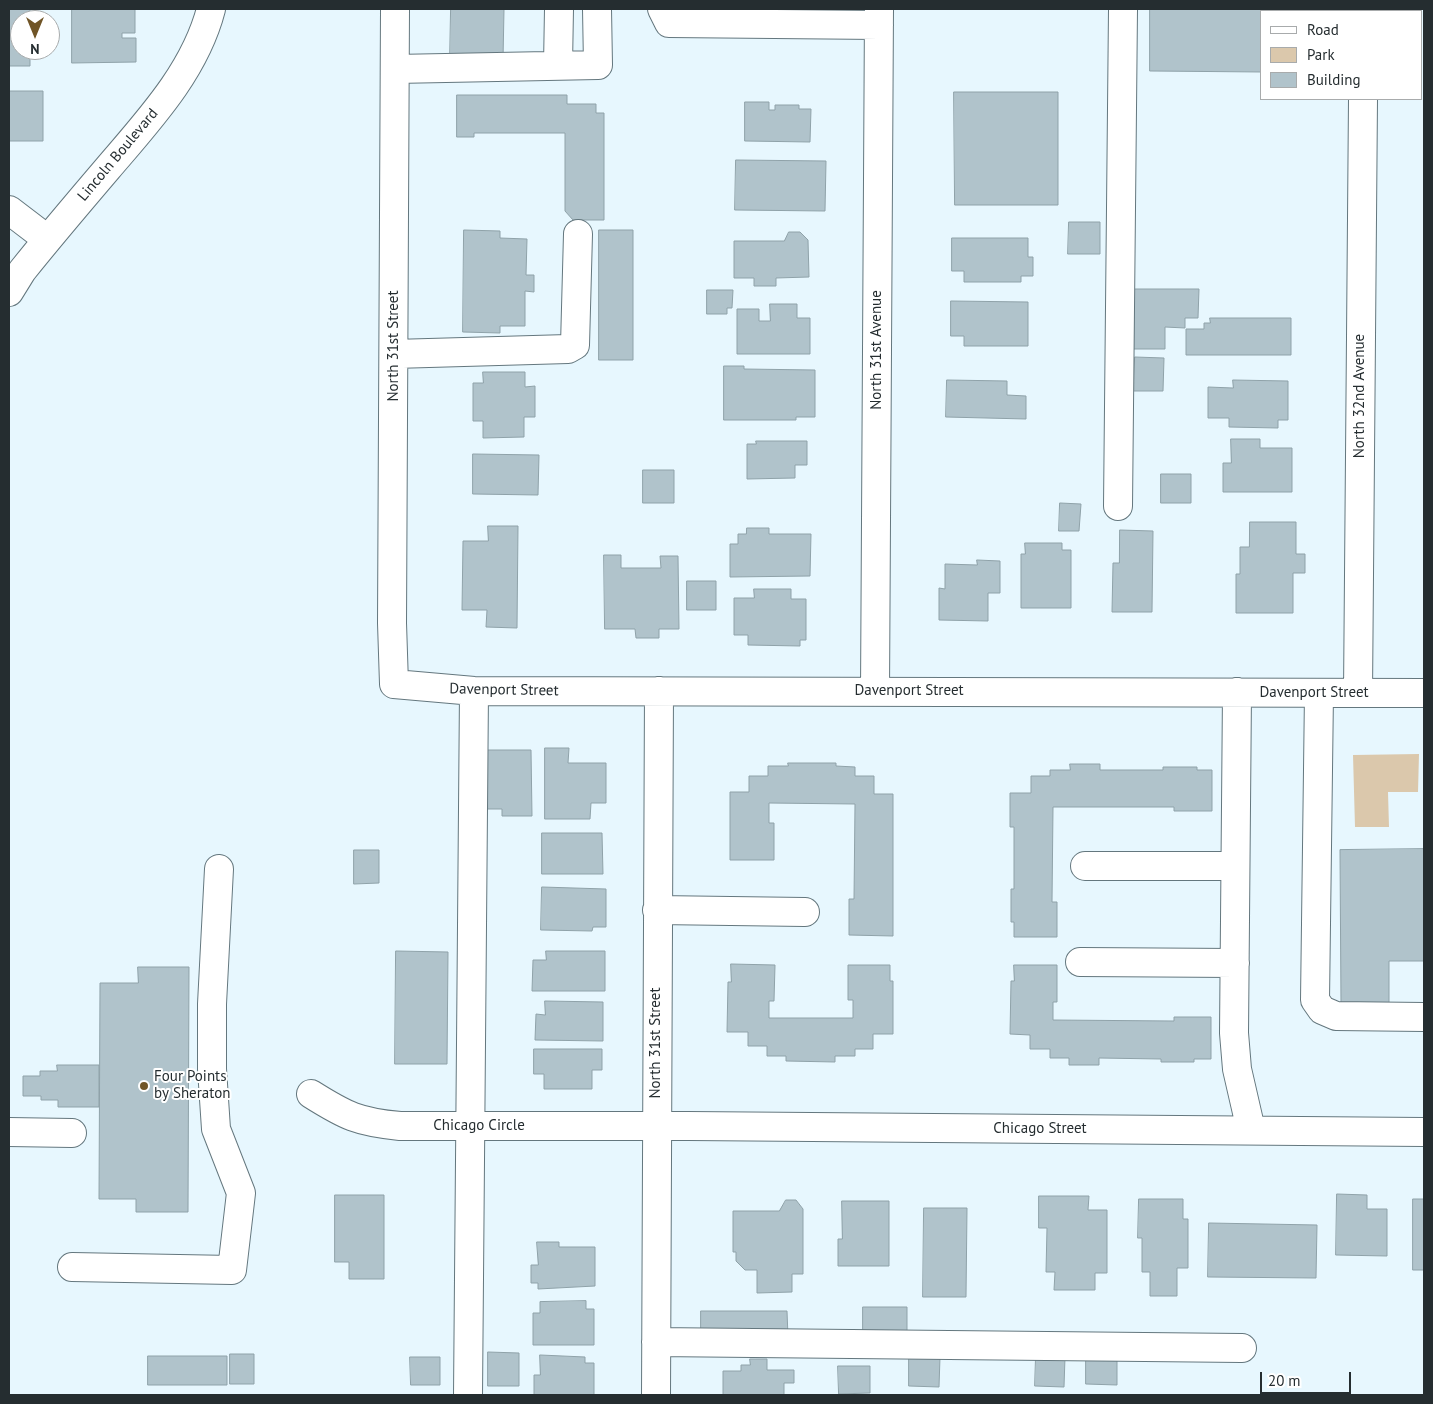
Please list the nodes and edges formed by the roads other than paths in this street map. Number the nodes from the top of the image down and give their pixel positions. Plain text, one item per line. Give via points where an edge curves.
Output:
1 (211, 9) edge
2 (395, 9) edge
3 (559, 9) edge
4 (598, 9) edge
5 (1123, 9) edge
6 (666, 16) edge
7 (879, 17) edge
8 (558, 66) junction
9 (395, 68) junction
10 (1363, 100) edge
11 (9, 210) edge
12 (578, 234) dead end
13 (47, 239) junction
14 (9, 292) edge
15 (394, 354) junction
16 (1118, 506) dead end
17 (394, 684) joint
18 (474, 691) junction
19 (659, 691) junction
20 (875, 691) junction
21 (1237, 692) junction
22 (1319, 693) junction
23 (1358, 693) junction
24 (1424, 693) edge
25 (1085, 866) dead end
26 (1236, 866) junction
27 (219, 869) dead end
28 (658, 910) junction
29 (805, 912) dead end
30 (1080, 962) dead end
31 (1235, 963) junction
32 (1424, 1017) edge
33 (311, 1094) dead end
34 (469, 1126) junction
35 (656, 1126) junction
36 (1251, 1130) junction
37 (9, 1132) edge
38 (1424, 1132) edge
39 (72, 1133) dead end
40 (72, 1267) dead end
41 (656, 1342) junction
42 (1242, 1348) dead end
43 (468, 1395) edge
44 (656, 1395) edge

1 - 13 street, Lincoln Boulevard via 197,48 181,76
2 - 9 street, North 31st Street
3 - 8 street
4 - 8 street via 598,65
5 - 16 street
6 - 7 street
7 - 20 street, North 31st Avenue
8 - 9 street
9 - 15 street, North 31st Street
10 - 23 street, North 32nd Avenue
11 - 13 street
12 - 15 street via 575,345 568,349
13 - 14 street, Lincoln Boulevard
15 - 17 street, North 31st Street
17 - 18 street, Davenport Street
18 - 19 street, Davenport Street
18 - 34 street
19 - 20 street, Davenport Street
19 - 28 street, North 31st Street
20 - 21 street, Davenport Street
21 - 22 street, Davenport Street
21 - 26 street
22 - 23 street, Davenport Street
22 - 32 street via 1315,1000 1322,1010 1336,1016
23 - 24 street, Davenport Street
25 - 26 street
26 - 31 street
27 - 40 street via 212,1070 216,1129 241,1193 232,1270
28 - 29 street
28 - 35 street, North 31st Street
30 - 31 street
31 - 36 street via 1237,1069
33 - 34 street, Chicago Circle via 344,1115 363,1122 400,1126
34 - 35 street, Chicago Circle
34 - 43 street
35 - 36 street, Chicago Street
35 - 41 street, North 31st Street
36 - 38 street, Chicago Street
37 - 39 street
41 - 42 street
41 - 44 street, North 31st Street

